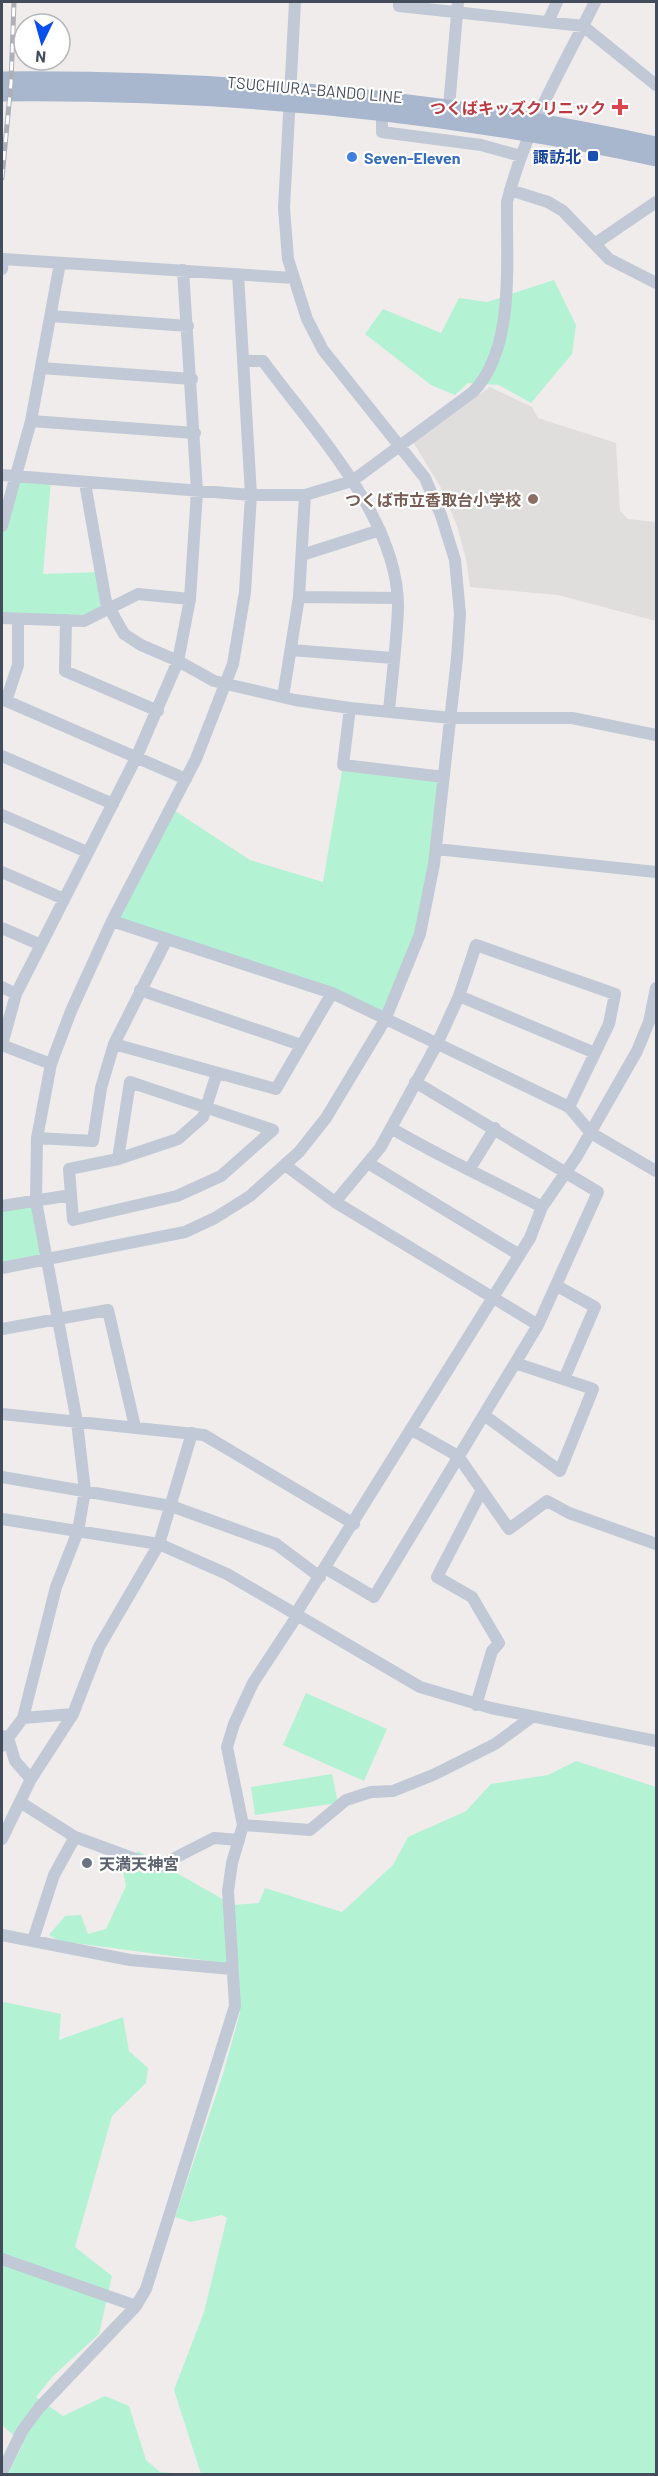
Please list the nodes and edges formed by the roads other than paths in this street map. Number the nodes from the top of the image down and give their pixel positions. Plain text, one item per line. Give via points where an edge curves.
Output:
1 (295, 2) edge
2 (399, 2) edge
3 (557, 2) edge
4 (595, 2) edge
5 (458, 6) edge
6 (548, 22) junction
7 (583, 26) junction
8 (2, 79) edge
9 (657, 85) edge
10 (2, 94) edge
11 (289, 96) junction
12 (449, 107) junction
13 (382, 112) junction
14 (531, 127) junction
15 (657, 144) edge
16 (521, 156) junction
17 (657, 159) edge
18 (510, 190) junction
19 (657, 202) edge
20 (596, 243) junction
21 (60, 263) junction
22 (2, 269) edge
23 (183, 270) junction
24 (238, 274) junction
25 (294, 278) junction
26 (657, 283) edge
27 (51, 316) junction
28 (188, 326) junction
29 (245, 361) junction
30 (41, 368) junction
31 (192, 379) junction
32 (31, 421) junction
33 (195, 433) junction
34 (398, 444) junction
35 (2, 475) edge
36 (15, 476) junction
37 (352, 480) junction
38 (85, 483) junction
39 (197, 491) junction
40 (251, 495) junction
41 (306, 495) junction
42 (2, 525) edge
43 (380, 530) junction
44 (302, 555) junction
45 (299, 597) junction
46 (397, 598) junction
47 (190, 599) junction
48 (109, 609) junction
49 (2, 618) edge
50 (18, 619) junction
51 (66, 620) junction
52 (291, 650) junction
53 (393, 658) junction
54 (178, 661) junction
55 (226, 685) junction
56 (283, 697) junction
57 (4, 700) edge
58 (350, 708) junction
59 (158, 711) junction
60 (389, 711) junction
61 (451, 718) junction
62 (657, 735) edge
63 (2, 756) edge
64 (136, 758) junction
65 (444, 777) junction
66 (186, 779) junction
67 (113, 804) junction
68 (2, 815) edge
69 (436, 849) junction
70 (87, 852) junction
71 (2, 872) edge
72 (657, 872) edge
73 (64, 899) junction
74 (112, 921) junction
75 (2, 928) edge
76 (167, 939) junction
77 (41, 945) junction
78 (2, 987) edge
79 (140, 990) junction
80 (332, 993) junction
81 (16, 994) junction
82 (459, 996) junction
83 (656, 997) edge
84 (385, 1020) junction
85 (114, 1044) junction
86 (437, 1044) junction
87 (2, 1045) edge
88 (301, 1045) junction
89 (595, 1053) junction
90 (51, 1064) junction
91 (217, 1073) junction
92 (415, 1082) junction
93 (206, 1106) junction
94 (569, 1107) junction
95 (391, 1128) junction
96 (495, 1128) junction
97 (591, 1133) junction
98 (37, 1138) junction
99 (118, 1159) junction
100 (369, 1163) junction
101 (285, 1165) junction
102 (469, 1170) junction
103 (656, 1171) edge
104 (565, 1172) junction
105 (71, 1195) junction
106 (36, 1201) junction
107 (335, 1202) junction
108 (2, 1206) edge
109 (542, 1207) junction
110 (518, 1254) junction
111 (47, 1260) junction
112 (2, 1268) edge
113 (557, 1287) junction
114 (493, 1299) junction
115 (56, 1318) junction
116 (538, 1325) junction
117 (2, 1329) edge
118 (515, 1363) junction
119 (564, 1379) junction
120 (2, 1414) edge
121 (484, 1415) junction
122 (77, 1422) junction
123 (135, 1427) junction
124 (412, 1430) junction
125 (192, 1433) junction
126 (458, 1456) junction
127 (2, 1477) edge
128 (482, 1490) junction
129 (85, 1491) junction
130 (171, 1506) junction
131 (2, 1519) edge
132 (354, 1524) junction
133 (78, 1531) junction
134 (159, 1544) junction
135 (657, 1544) edge
136 (322, 1572) junction
137 (296, 1616) junction
138 (476, 1705) junction
139 (73, 1714) junction
140 (532, 1717) junction
141 (23, 1718) junction
142 (4, 1740) edge
143 (657, 1741) edge
144 (31, 1779) junction
145 (20, 1802) junction
146 (243, 1826) junction
147 (75, 1837) junction
148 (2, 1839) edge
149 (239, 1840) junction
150 (2, 1935) edge
151 (33, 1940) junction
152 (231, 1969) junction
153 (2, 2259) edge
154 (136, 2306) junction
155 (2, 2472) edge

1 - 11 street
2 - 5 street via 399,6
3 - 6 street
4 - 7 street
5 - 6 street
5 - 12 street
6 - 7 street
7 - 9 street
7 - 14 street
8 - 11 main road, TSUCHIURA-BANDO LINE via 103,79
10 - 11 main road, TSUCHIURA-BANDO LINE
11 - 12 main road, TSUCHIURA-BANDO LINE
11 - 13 main road, TSUCHIURA-BANDO LINE
11 - 25 street via 284,224
12 - 14 main road, TSUCHIURA-BANDO LINE
13 - 14 main road, TSUCHIURA-BANDO LINE
13 - 16 street via 382,132 471,144
14 - 15 main road, TSUCHIURA-BANDO LINE
14 - 16 street
14 - 17 main road, TSUCHIURA-BANDO LINE
16 - 18 street
18 - 20 street via 563,211
18 - 34 street via 504,314 493,363 473,392
19 - 20 street
20 - 26 street via 609,259
21 - 22 street via 3,259
21 - 23 street
21 - 27 street
23 - 24 street
23 - 28 street
24 - 25 street
24 - 29 street
25 - 34 street via 307,319 323,350
27 - 28 street
27 - 30 street
28 - 31 street
29 - 37 street via 263,361
29 - 40 street
30 - 31 street
30 - 32 street
31 - 33 street
32 - 33 street
32 - 36 street
33 - 39 street
34 - 37 street
34 - 61 street via 425,478 455,560 460,614
35 - 36 street
36 - 38 street
36 - 42 street
37 - 41 street
37 - 43 street
38 - 39 street
38 - 48 street
39 - 40 street
39 - 47 street
40 - 41 street
40 - 55 street via 245,592
41 - 44 street
43 - 44 street
43 - 46 street via 392,564
44 - 45 street
45 - 46 street
45 - 52 street
46 - 53 street
47 - 48 street via 138,594
47 - 54 street
48 - 51 street via 84,621
48 - 54 street via 124,634
49 - 50 street
50 - 51 street
50 - 57 street via 18,665
51 - 59 street via 65,671
52 - 53 street
52 - 56 street
53 - 60 street
54 - 55 street
54 - 59 street
55 - 56 street
55 - 66 street
56 - 58 street
57 - 64 street
58 - 60 street
58 - 65 street via 343,765
59 - 64 street
60 - 61 street
61 - 62 street via 572,718
61 - 65 street
63 - 67 street
64 - 66 street
64 - 67 street
65 - 69 street
66 - 74 street
67 - 70 street
68 - 70 street
69 - 72 street
69 - 84 street via 420,934
70 - 73 street
71 - 73 street
73 - 77 street
74 - 76 street
74 - 90 street
75 - 77 street
76 - 79 street
76 - 80 street
77 - 81 street
78 - 81 street
79 - 85 street
79 - 88 street
80 - 84 street
80 - 88 street
81 - 87 street
82 - 86 street
82 - 89 street
82 - 89 street via 476,945 615,994 609,1024
83 - 97 street via 637,1051
84 - 86 street
84 - 101 street via 326,1118
85 - 91 street
85 - 98 street via 101,1088 93,1141
86 - 92 street
86 - 94 street
87 - 90 street
88 - 91 street via 276,1089
89 - 94 street
90 - 98 street
91 - 93 street
92 - 95 street
92 - 96 street
93 - 99 street via 202,1117 178,1139
93 - 99 street via 130,1082
93 - 105 street via 273,1130 221,1176 177,1196 73,1220
94 - 97 street
95 - 100 street
95 - 102 street
96 - 102 street
96 - 104 street
97 - 103 street
97 - 104 street
98 - 106 street
99 - 105 street via 69,1169
100 - 107 street
100 - 110 street
101 - 107 street
101 - 111 street via 250,1196 185,1232
102 - 109 street
104 - 109 street
104 - 113 street via 598,1192
105 - 106 street
106 - 108 street
106 - 111 street
107 - 114 street
109 - 110 street via 530,1238
110 - 114 street
111 - 112 street
111 - 115 street
113 - 116 street
113 - 119 street via 595,1306
114 - 116 street
114 - 124 street
115 - 117 street
115 - 122 street
115 - 123 street via 108,1310
116 - 118 street
118 - 119 street
118 - 121 street
119 - 121 street via 593,1389 560,1471
120 - 122 street
121 - 126 street
122 - 123 street
122 - 129 street
123 - 125 street
124 - 126 street
124 - 132 street
125 - 130 street
125 - 132 street via 204,1435
126 - 128 street
126 - 136 street via 374,1597
127 - 129 street
128 - 135 street via 509,1529 547,1501 568,1513
128 - 138 street via 437,1577 472,1597 499,1643 492,1651
129 - 130 street
129 - 133 street
130 - 134 street
130 - 136 street via 276,1544
131 - 133 street
132 - 136 street
133 - 134 street
133 - 141 street via 56,1587
134 - 137 street via 227,1574
134 - 139 street via 99,1647
136 - 137 street
137 - 138 street via 408,1681
137 - 146 street via 253,1683 228,1747
138 - 140 street
139 - 141 street
139 - 144 street
140 - 143 street
140 - 146 street via 495,1744 442,1770 393,1791 371,1792 346,1800 310,1830
141 - 142 street
142 - 144 street
144 - 145 street
145 - 147 street
145 - 148 street
146 - 149 street
147 - 149 street via 157,1867 214,1838
147 - 151 street via 54,1875
149 - 152 street via 228,1891
150 - 151 street
151 - 152 street via 130,1960
152 - 154 street via 235,2006 228,2031 146,2289
153 - 154 street
154 - 155 street via 39,2408 22,2431

